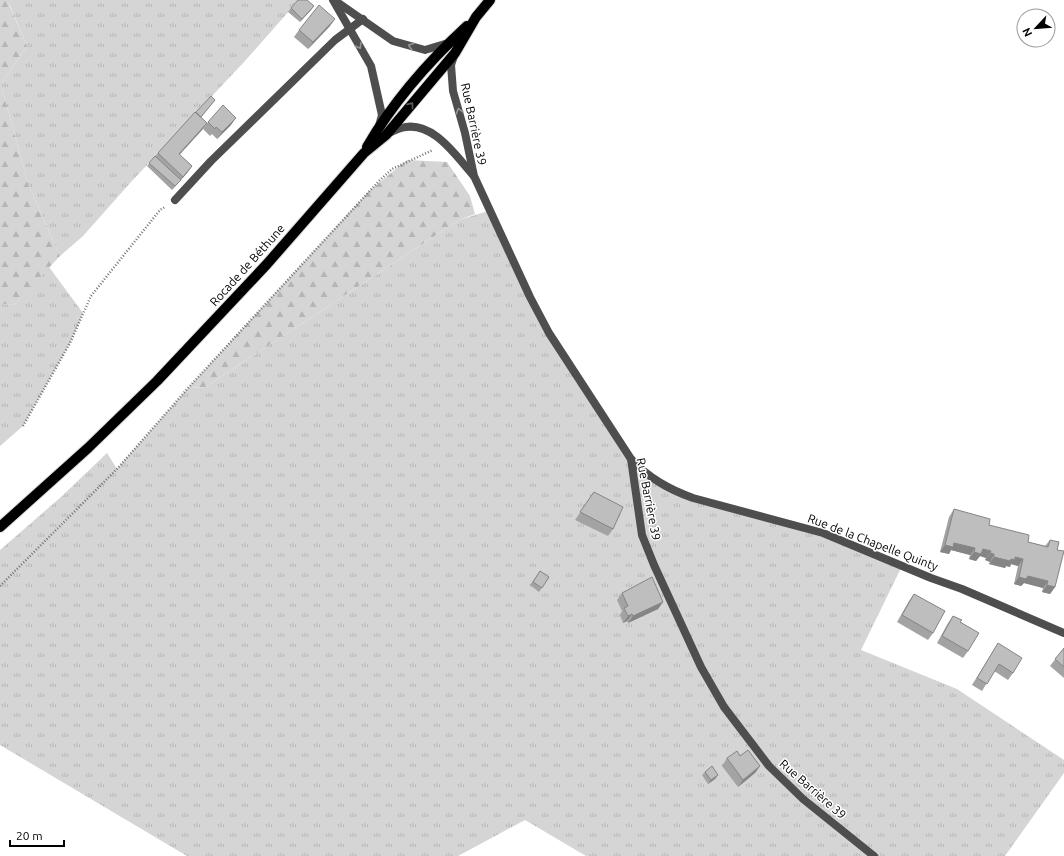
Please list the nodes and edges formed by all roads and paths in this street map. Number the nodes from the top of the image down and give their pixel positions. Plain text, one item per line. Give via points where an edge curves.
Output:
1 (333, 0) edge
2 (490, 0) edge
3 (476, 18) junction
4 (363, 19) junction
5 (349, 30) junction
6 (448, 44) junction
7 (455, 53) junction
8 (382, 132) junction
9 (447, 145) junction
10 (474, 176) junction
11 (176, 200) joint
12 (23, 426) dead end
13 (630, 459) junction
14 (0, 527) edge
15 (0, 586) edge
16 (1064, 633) edge
17 (874, 856) edge

1 - 4 street
1 - 5 street
2 - 3 main road, Rocade de Béthune
3 - 6 main road
3 - 7 main road, Rocade de Béthune
4 - 5 street
6 -> 4 street via 425,50 393,41
5 -> 8 street via 371,66 382,115
5 - 11 street via 335,40 211,160
6 - 8 main road via 424,69
8 -> 7 main road, Rocade de Béthune
10 -> 7 street, Rue Barrière 39 via 466,133 453,91 451,65
8 - 9 street, Rue Barrière 39 via 412,126 422,128
8 - 14 main road, Rocade de Béthune via 267,264 157,381 88,448
9 - 10 street, Rue Barrière 39
9 - 15 path via 392,169 379,181 116,469
10 - 13 street, Rue Barrière 39 via 536,309
11 - 12 path via 160,210 91,296 70,343
13 - 16 street, Rue de la Chapelle Quinty via 645,474 672,490 823,533
13 - 17 street, Rue Barrière 39 via 639,520 647,549 701,667 724,707 754,748 785,783

